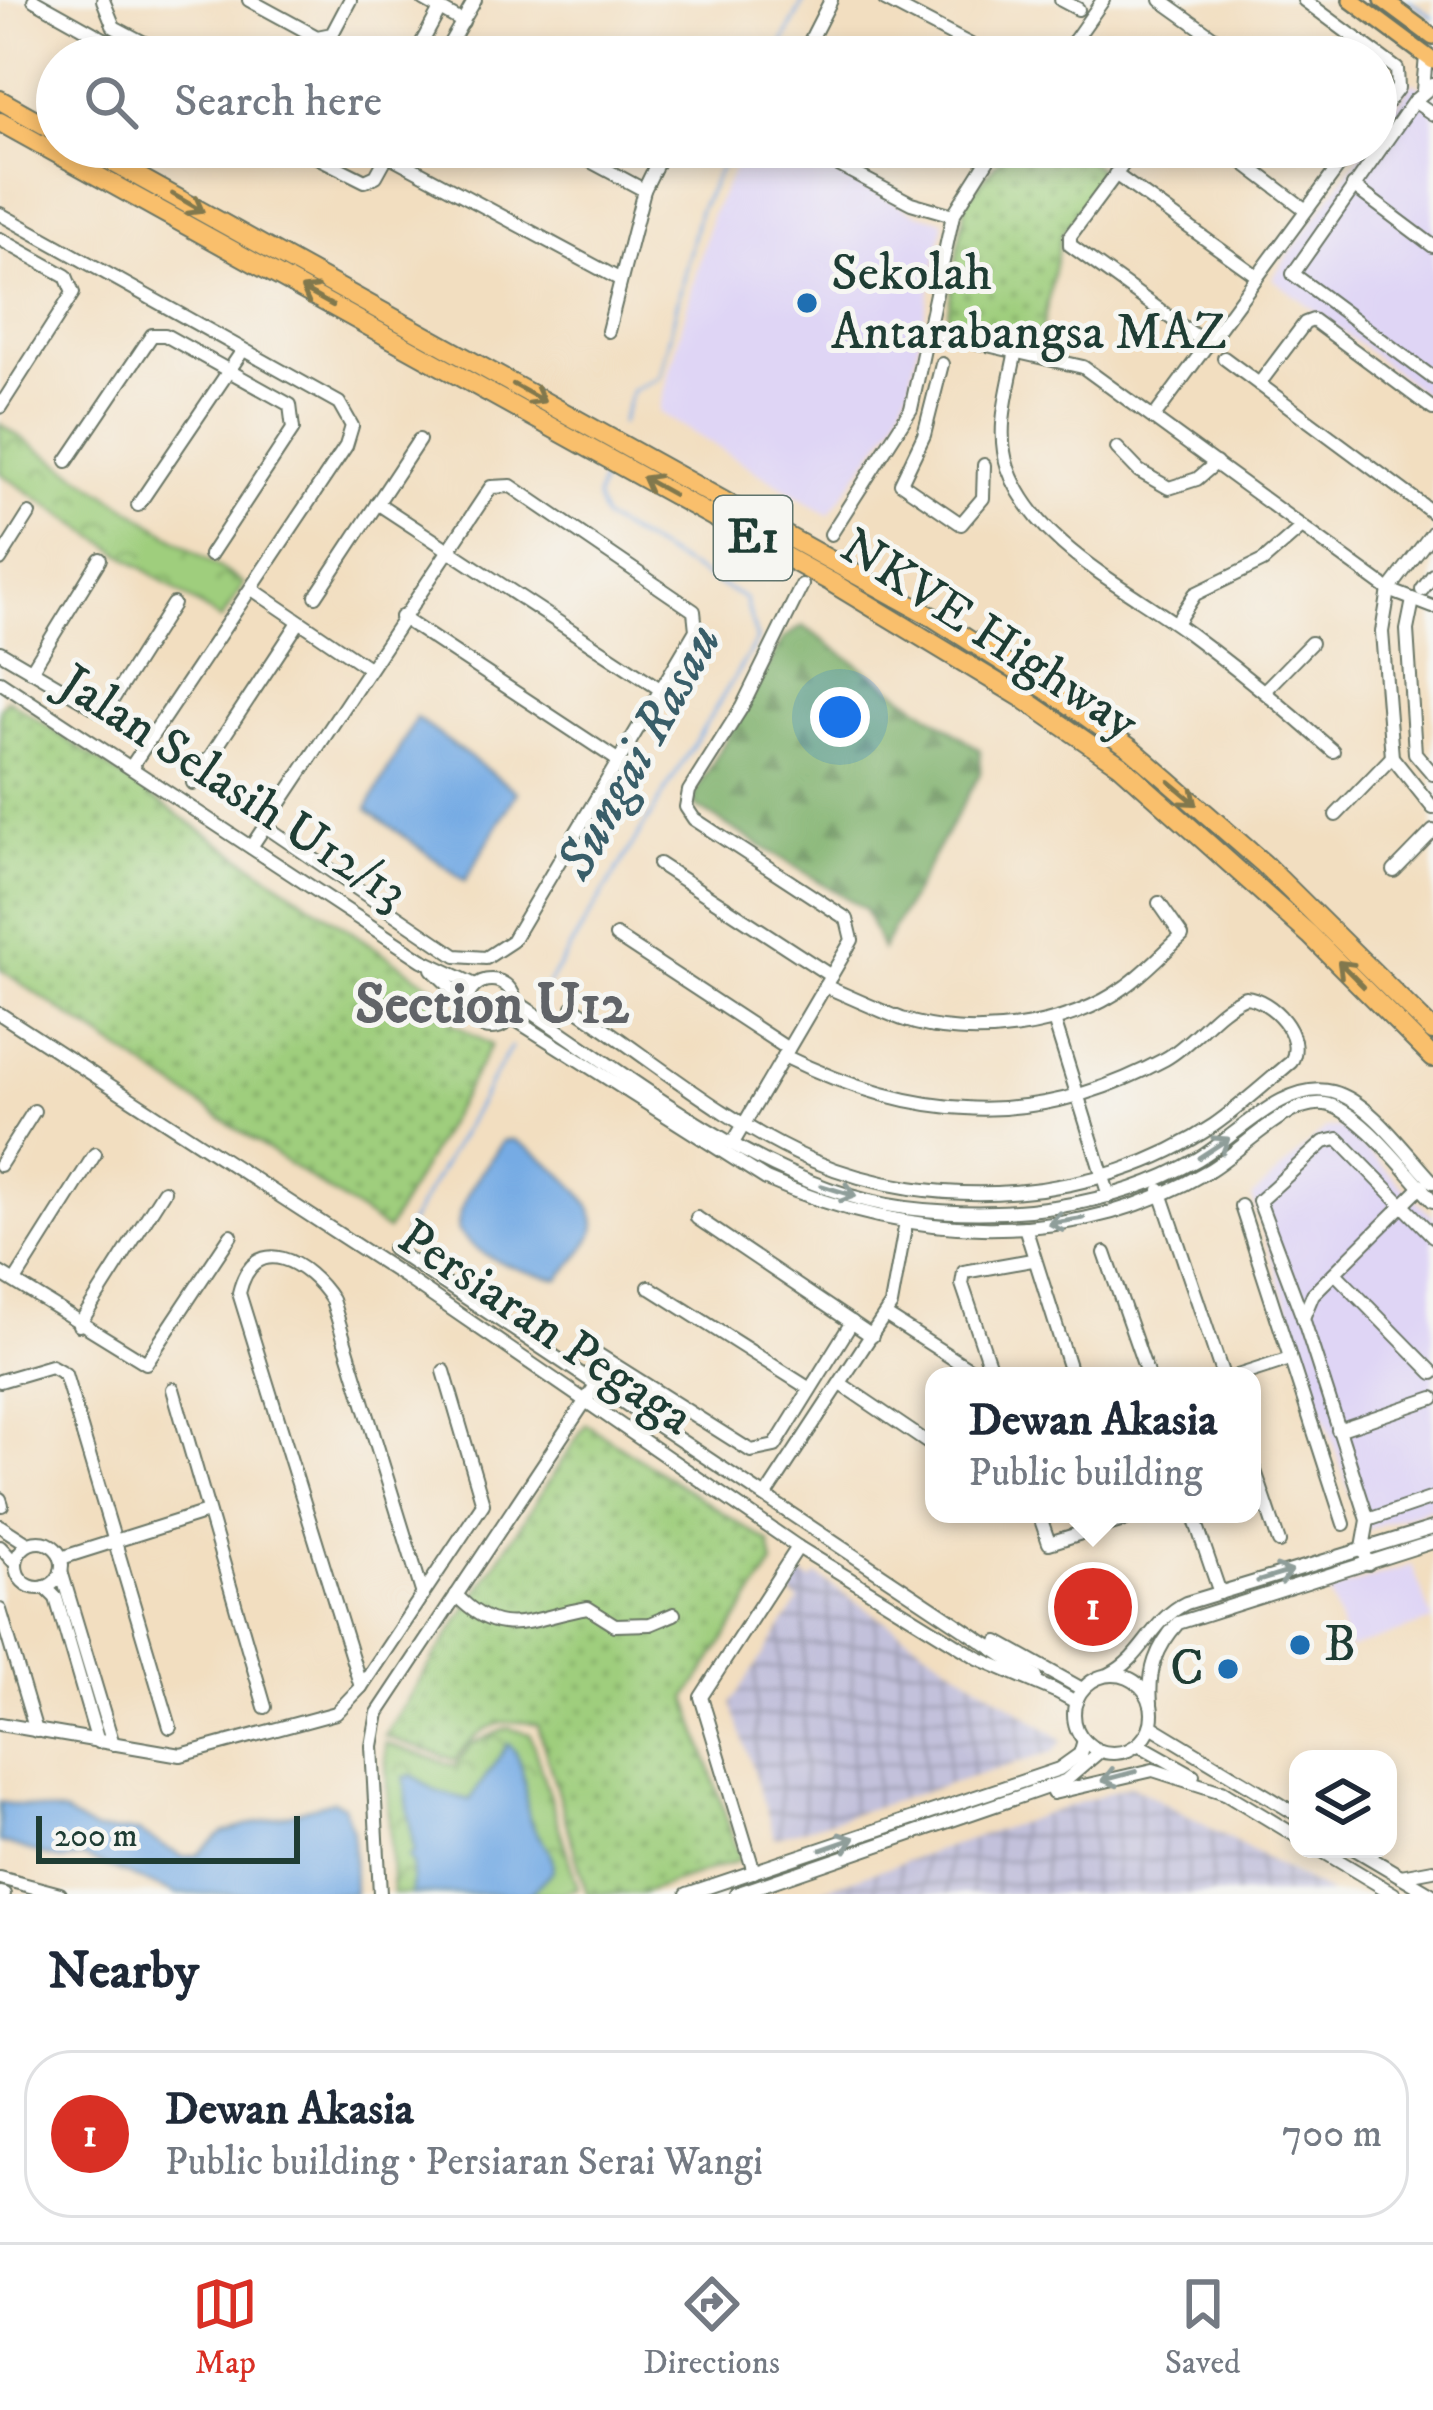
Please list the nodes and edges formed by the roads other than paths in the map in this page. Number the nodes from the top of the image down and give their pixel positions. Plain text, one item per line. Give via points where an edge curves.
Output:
1 (34, 0) edge
2 (103, 0) edge
3 (249, 0) edge
4 (350, 0) edge
5 (424, 0) edge
6 (475, 0) edge
7 (831, 0) edge
8 (885, 0) edge
9 (1061, 0) edge
10 (1103, 0) edge
11 (1161, 0) edge
12 (1304, 0) edge
13 (1351, 0) edge
14 (1383, 0) edge
15 (440, 9) junction
16 (1078, 9) dead end
17 (463, 22) junction
18 (98, 36) edge
19 (132, 36) edge
20 (315, 36) edge
21 (322, 36) edge
22 (425, 36) edge
23 (455, 36) edge
24 (815, 36) edge
25 (954, 36) edge
26 (1078, 36) edge
27 (1212, 36) edge
28 (1354, 36) edge
29 (1433, 37) edge
30 (1430, 59) edge
31 (1424, 92) edge
32 (0, 100) edge
33 (1433, 114) edge
34 (36, 120) edge
35 (0, 122) edge
36 (1397, 128) edge
37 (36, 142) edge
38 (83, 168) edge
39 (124, 168) edge
40 (336, 168) edge
41 (380, 168) edge
42 (421, 168) edge
43 (603, 168) edge
44 (655, 168) edge
45 (844, 168) edge
46 (983, 168) edge
47 (1120, 168) edge
48 (1251, 168) edge
49 (1337, 168) edge
50 (1367, 168) edge
51 (1115, 174) junction
52 (1353, 186) junction
53 (644, 190) junction
54 (1306, 210) junction
55 (0, 214) edge
56 (953, 215) junction
57 (2, 243) edge
58 (1433, 246) edge
59 (1257, 276) junction
60 (619, 278) junction
61 (608, 332) dead end
62 (931, 332) junction
63 (1208, 345) junction
64 (242, 350) junction
65 (1016, 350) junction
66 (1224, 358) dead end
67 (942, 364) dead end
68 (225, 370) junction
69 (1433, 378) edge
70 (1259, 384) junction
71 (0, 407) edge
72 (1433, 409) edge
73 (1154, 417) junction
74 (419, 440) dead end
75 (1117, 448) dead end
76 (1005, 454) junction
77 (67, 461) dead end
78 (1216, 463) junction
79 (984, 464) junction
80 (1008, 470) junction
81 (1433, 493) edge
82 (377, 503) junction
83 (139, 505) dead end
84 (1428, 510) edge
85 (29, 514) dead end
86 (1302, 526) junction
87 (1433, 532) edge
88 (830, 534) dead end
89 (448, 548) junction
90 (210, 555) dead end
91 (100, 559) dead end
92 (0, 560) edge
93 (1433, 575) edge
94 (802, 585) dead end
95 (251, 589) junction
96 (1389, 590) junction
97 (1417, 594) junction
98 (316, 596) dead end
99 (173, 604) dead end
100 (1433, 607) edge
101 (401, 617) junction
102 (299, 622) junction
103 (1176, 623) junction
104 (1311, 643) dead end
105 (0, 652) edge
106 (367, 667) junction
107 (31, 671) junction
108 (1, 685) edge
109 (661, 689) junction
110 (1265, 690) junction
111 (1333, 751) dead end
112 (1392, 757) junction
113 (619, 761) junction
114 (131, 767) junction
115 (1433, 774) edge
116 (193, 783) dead end
117 (1433, 808) edge
118 (1336, 815) dead end
119 (265, 826) junction
120 (1433, 831) edge
121 (251, 847) junction
122 (659, 864) dead end
123 (1394, 871) dead end
124 (1159, 903) dead end
125 (616, 936) dead end
126 (422, 960) junction
127 (828, 981) junction
128 (475, 985) junction
129 (515, 1001) junction
130 (466, 1002) junction
131 (573, 1007) dead end
132 (0, 1014) edge
133 (511, 1017) junction
134 (1054, 1019) junction
135 (1433, 1031) edge
136 (786, 1052) junction
137 (1433, 1058) edge
138 (1078, 1095) junction
139 (34, 1111) dead end
140 (745, 1123) junction
141 (733, 1143) junction
142 (95, 1154) dead end
143 (0, 1165) edge
144 (1102, 1174) junction
145 (1156, 1179) junction
146 (1428, 1183) edge
147 (164, 1191) dead end
148 (1162, 1194) junction
149 (1109, 1196) junction
150 (1433, 1201) edge
151 (1240, 1206) dead end
152 (1403, 1206) junction
153 (906, 1208) junction
154 (697, 1218) dead end
155 (906, 1225) junction
156 (1025, 1227) junction
157 (231, 1235) dead end
158 (1433, 1236) edge
159 (393, 1249) dead end
160 (1105, 1252) dead end
161 (1033, 1260) junction
162 (0, 1274) edge
163 (1336, 1274) junction
164 (15, 1281) junction
165 (650, 1287) dead end
166 (885, 1315) junction
167 (1304, 1318) junction
168 (852, 1322) junction
169 (79, 1325) junction
170 (872, 1336) junction
171 (599, 1354) dead end
172 (1290, 1359) junction
173 (966, 1367) edge
174 (990, 1367) edge
175 (1069, 1367) edge
176 (1145, 1367) edge
177 (1220, 1367) edge
178 (1261, 1368) edge
179 (444, 1371) dead end
180 (1433, 1373) edge
181 (0, 1381) edge
182 (598, 1382) junction
183 (841, 1384) junction
184 (173, 1389) dead end
185 (810, 1389) junction
186 (1433, 1398) edge
187 (584, 1402) junction
188 (1338, 1430) junction
189 (925, 1441) edge
190 (767, 1494) junction
191 (1261, 1496) edge
192 (1433, 1498) edge
193 (207, 1512) junction
194 (1368, 1520) junction
195 (1042, 1523) edge
196 (1104, 1523) edge
197 (1196, 1523) edge
198 (1344, 1524) dead end
199 (0, 1526) edge
200 (1433, 1528) edge
201 (113, 1540) junction
202 (1279, 1542) dead end
203 (1433, 1542) edge
204 (28, 1544) junction
205 (0, 1547) edge
206 (798, 1547) junction
207 (1364, 1548) junction
208 (16, 1564) junction
209 (61, 1564) junction
210 (1368, 1564) junction
211 (45, 1587) junction
212 (1220, 1593) junction
213 (423, 1594) junction
214 (456, 1595) junction
215 (0, 1610) edge
216 (674, 1614) dead end
217 (960, 1622) junction
218 (1110, 1674) junction
219 (361, 1687) junction
220 (1055, 1691) junction
221 (1079, 1696) junction
222 (1151, 1703) junction
223 (265, 1707) dead end
224 (0, 1724) edge
225 (1150, 1726) junction
226 (170, 1727) dead end
227 (36, 1731) junction
228 (1084, 1740) junction
229 (106, 1743) junction
230 (1138, 1744) junction
231 (1100, 1751) junction
232 (1225, 1792) junction
233 (1012, 1801) junction
234 (1289, 1810) edge
235 (1289, 1831) edge
236 (1334, 1858) edge
237 (1370, 1858) edge
238 (1433, 1870) edge
239 (754, 1872) junction
240 (1400, 1876) junction
241 (0, 1878) edge
242 (60, 1894) edge
243 (380, 1894) edge
244 (687, 1894) edge
245 (736, 1894) edge
246 (1394, 1894) edge
247 (1431, 1894) edge

1 - 18 street
2 - 19 street via 114,26
3 - 20 street
4 - 21 street via 332,34
5 - 15 street
6 - 17 street
7 - 24 street
8 - 25 street
9 - 16 street
10 - 26 street
11 - 27 street
12 - 28 street
13 - 30 main road
14 - 29 main road
15 - 17 street
15 - 22 street
17 - 23 street
30 - 31 street
31 - 33 street
31 - 36 street
32 - 34 highway
37 -> 35 highway, NKVE Highway / E1
137 -> 38 highway, NKVE Highway / E1 via 1229,862 1055,719 831,582
39 -> 135 highway, E1 via 931,616 1069,704 1264,864
40 - 41 street via 360,181
42 - 60 street
43 - 53 street
44 - 53 street
45 - 56 street
46 - 56 street
47 - 51 street
48 - 54 street
49 - 54 street
50 - 52 street
51 - 59 street
51 - 63 street via 1070,236 1072,248
52 - 58 street
52 - 69 street via 1293,274
53 - 60 street
54 - 59 street
55 - 64 street
56 - 62 street
57 - 71 street via 73,287
59 - 63 street
60 - 61 street
62 - 65 street
62 - 88 street via 904,425
63 - 73 street
64 - 68 street
64 - 95 street via 340,404 352,426
65 - 73 street via 1083,367
65 - 76 street via 1002,418
66 - 70 street
67 - 79 street via 902,487 962,524 983,498
68 - 77 street via 165,335 146,338
68 - 83 street
68 - 90 street via 290,405 295,422
70 - 72 street via 1313,320
70 - 84 street
73 - 78 street
74 - 82 street
75 - 78 street via 1169,488
76 - 79 street
76 - 80 street
78 - 86 street
79 - 80 street
80 - 103 street via 1040,522
81 - 84 street
82 - 89 street
82 - 98 street
85 - 92 street
86 - 96 street
86 - 103 street via 1263,562 1195,594
87 - 96 street
89 - 101 street
89 - 109 street
89 - 109 street via 500,483 673,596 696,616 696,630
91 - 107 street
93 - 97 street
94 - 127 street via 686,807 847,919 852,940
95 - 102 street
95 - 114 street
96 - 97 street
96 - 112 street via 1382,632
97 - 100 street
97 - 115 street via 1407,630 1415,753
99 - 107 street via 104,713
101 - 106 street
101 - 113 street
102 - 106 street
102 - 116 street
103 - 110 street
104 - 110 street
105 - 107 street
106 - 119 street
108 - 114 street, Jalan Selasih U12/13
109 - 113 street
110 - 111 street
112 - 117 street
112 - 118 street
113 - 119 street via 512,941 474,959 456,956
114 - 121 street, Jalan Selasih U12/13
119 - 121 street
120 - 123 street
121 - 126 street, Jalan Selasih U12/13
122 - 127 street
124 - 134 street via 1181,936 1124,989
125 - 136 street
126 - 128 street, Jalan Selasih U12/13
126 - 130 street, Jalan Selasih U12/13
127 - 134 street via 906,1020 947,1028
127 - 136 street
128 - 129 street via 503,982
128 - 130 street
129 - 133 street
129 - 141 street
130 - 133 street via 483,1027
131 - 140 street
132 - 187 street, Persiaran Pegaga
133 - 155 street via 766,1179
134 - 138 street
136 - 138 street via 885,1099 981,1112
136 - 140 street
138 - 144 street
138 - 144 street via 1167,1058 1240,998 1258,998 1297,1042 1292,1062 1210,1127
139 - 143 street
140 - 141 street
140 - 144 street via 811,1160 929,1191 981,1195
141 -> 153 street via 811,1182
142 - 164 street
144 - 149 street
145 -> 146 street via 1315,1089 1355,1102
145 - 148 street
145 - 149 street
146 - 148 street via 1347,1112 1318,1103 1287,1114 1250,1145
146 - 150 street
146 - 152 street
147 - 169 street
148 -> 156 street
148 - 177 street
149 - 153 street via 1001,1213
151 - 172 street
152 - 158 street
152 - 163 street
152 - 167 street via 1333,1138 1261,1197
153 - 155 street
154 - 168 street
155 - 156 street
155 - 166 street
156 - 161 street
157 - 169 street via 146,1363
159 - 182 street, Persiaran Pegaga
160 - 176 street
161 - 174 street via 964,1272
161 - 175 street
162 - 164 street
163 - 167 street via 1313,1294
163 - 180 street
164 - 169 street
165 - 185 street
166 - 170 street
166 - 173 street
167 - 188 street
168 - 170 street
168 - 185 street
170 - 183 street
171 - 185 street via 759,1452 775,1446
172 - 178 street
172 - 198 street
179 - 213 street via 483,1504
181 - 201 street via 58,1367 68,1380
182 - 187 street
182 - 190 street, Persiaran Pegaga
183 - 189 street
183 - 190 street
184 - 193 street
186 - 188 street
187 - 206 street, Persiaran Pegaga
187 - 214 street
188 - 194 street
190 - 217 street, Persiaran Pegaga
191 - 202 street
192 - 194 street
193 - 201 street
193 - 223 street
194 - 207 street
195 - 196 street via 1049,1543
197 - 212 street
199 - 204 street
200 - 207 street
201 - 209 street
201 - 226 street
203 - 210 street
204 - 208 street
204 - 209 street via 45,1543
205 - 208 street
206 - 220 street, Persiaran Pegaga via 978,1658
206 - 239 street via 701,1697
207 - 210 street
212 -> 207 street
208 - 211 street via 22,1580
209 - 211 street
209 - 229 street
210 - 222 street via 1178,1622 1158,1649
211 - 229 street via 56,1598
212 - 218 street via 1169,1611 1133,1663
213 - 219 street
213 - 219 street via 322,1284 275,1256 252,1265 239,1293
214 - 216 street via 479,1619 499,1625 588,1608 615,1625
214 - 243 street via 372,1728
215 - 227 street
217 - 220 street, Persiaran Pegaga
217 - 221 street, Persiaran Pegaga
218 - 221 street
218 - 222 street via 1131,1678
219 - 229 street via 335,1713 201,1754
220 - 221 street, Persiaran Pegaga
221 - 228 street via 1074,1715
222 - 225 street
224 - 227 street
225 - 230 street
225 - 234 street
227 - 229 street
228 - 231 street
239 -> 228 street via 1059,1769 1080,1754
230 - 231 street
230 - 232 street
231 - 233 street via 1065,1781
232 -> 233 street via 1135,1770
232 - 235 street
233 - 245 street
236 - 246 street
237 - 240 street
238 - 240 street
239 - 244 street
240 - 247 street
241 - 242 street

